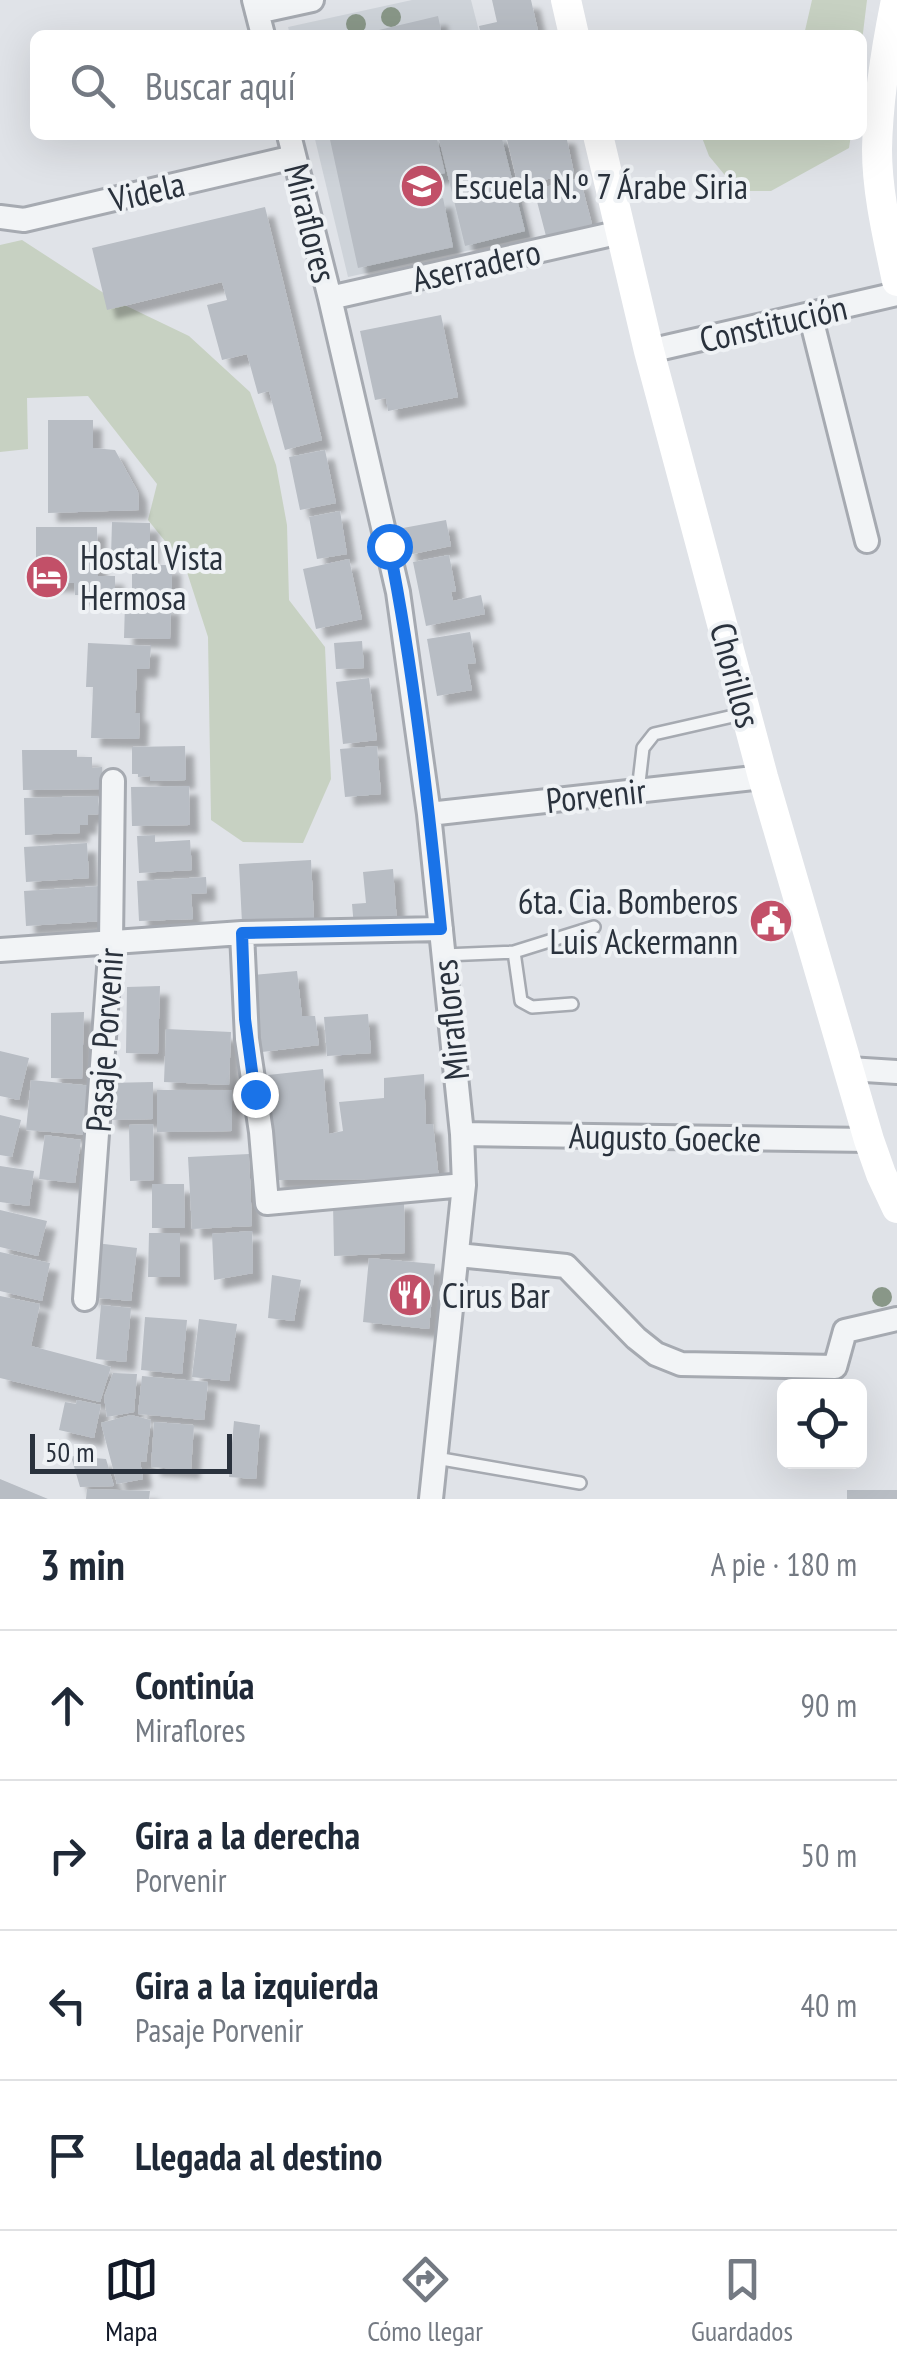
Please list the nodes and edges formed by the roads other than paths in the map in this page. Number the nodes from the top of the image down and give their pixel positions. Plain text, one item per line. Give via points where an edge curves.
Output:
1 (312, 0) edge
2 (566, 0) edge
3 (896, 0) edge
4 (258, 16) edge
5 (573, 30) edge
6 (599, 140) edge
7 (291, 146) edge
8 (0, 217) edge
9 (620, 232) junction
10 (897, 281) edge
11 (897, 294) edge
12 (330, 298) junction
13 (810, 314) junction
14 (648, 351) junction
15 (867, 542) dead end
16 (746, 713) junction
17 (763, 777) junction
18 (113, 781) dead end
19 (638, 791) junction
20 (429, 814) junction
21 (594, 926) dead end
22 (441, 929) junction
23 (242, 933) junction
24 (111, 941) junction
25 (0, 950) edge
26 (514, 952) junction
27 (444, 955) junction
28 (572, 1004) dead end
29 (849, 1070) junction
30 (897, 1072) edge
31 (462, 1134) junction
32 (869, 1140) junction
33 (464, 1185) junction
34 (897, 1208) edge
35 (458, 1255) junction
36 (85, 1299) dead end
37 (897, 1319) edge
38 (436, 1458) junction
39 (580, 1483) dead end
40 (432, 1499) edge

1 - 4 street
2 - 5 street
3 - 10 street via 877,149
6 - 9 street, Chorillos
7 - 8 street, Videla via 24,220
7 - 12 street, Miraflores
9 - 12 street, Aserradero
9 - 14 street, Chorillos
11 - 13 street, Constitución
12 - 20 street, Miraflores via 398,592
13 - 14 street, Constitución
13 - 15 street
14 - 16 street, Chorillos
16 - 17 street, Chorillos
16 - 19 lane via 654,734 643,748
17 - 19 street, Porvenir
17 - 29 street, Chorillos
18 - 24 street, Pasaje Porvenir
19 - 20 street, Porvenir
20 - 22 street, Miraflores
21 - 26 lane
22 - 23 street
22 - 27 street, Miraflores
23 - 24 street
23 - 33 street via 266,1203
24 - 25 street
24 - 36 street, Pasaje Porvenir
26 - 27 lane
26 - 28 lane via 527,1005
27 - 31 street, Miraflores
29 - 30 street
29 - 32 street, Chorillos
31 - 32 street, Augusto Goecke
31 - 33 street, Miraflores
32 - 34 street, Chorillos
33 - 35 street, Miraflores
35 - 37 street via 566,1266 636,1338 681,1364 835,1367 845,1332
35 - 38 street, Miraflores
38 - 39 lane
38 - 40 street, Miraflores

